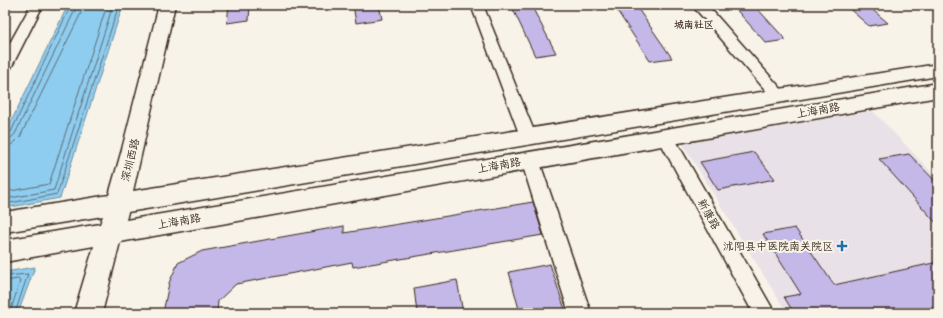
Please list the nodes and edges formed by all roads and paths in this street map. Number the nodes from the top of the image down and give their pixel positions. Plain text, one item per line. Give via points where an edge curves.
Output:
1 (37, 5) edge
2 (167, 5) edge
3 (477, 5) edge
4 (697, 5) edge
5 (5, 66) edge
6 (938, 70) edge
7 (938, 90) edge
8 (779, 96) junction
9 (528, 136) junction
10 (665, 136) junction
11 (530, 160) junction
12 (118, 204) junction
13 (5, 222) edge
14 (110, 233) junction
15 (5, 251) edge
16 (88, 313) edge
17 (580, 313) edge
18 (764, 313) edge

1 - 5 street
2 - 12 main road, 深圳西路
3 - 9 street
4 - 8 street
6 - 8 main road, 上海南路
7 - 10 main road, 上海南路
8 - 9 main road, 上海南路
9 - 12 main road, 上海南路
10 - 11 main road, 上海南路
10 - 18 street, 新康路
11 - 14 main road, 上海南路
11 - 17 street
12 - 13 main road, 上海南路
12 - 14 main road, 深圳西路
14 - 15 main road, 上海南路
14 - 16 main road, 深圳西路

